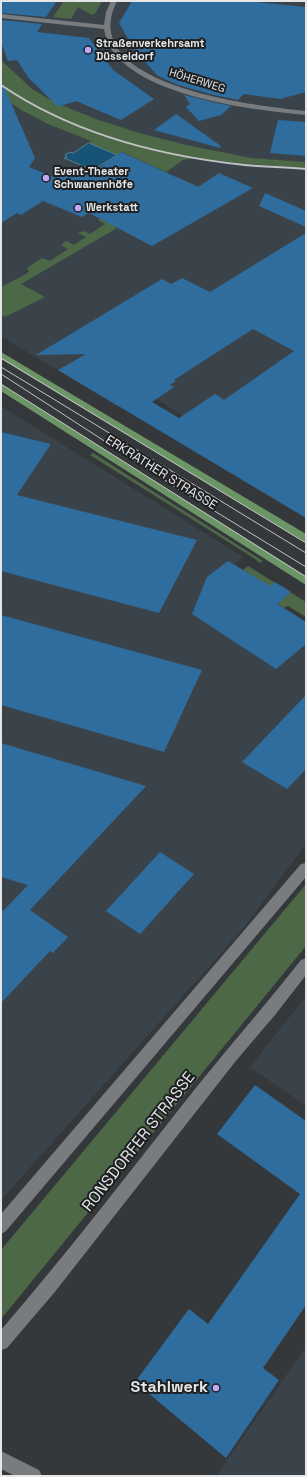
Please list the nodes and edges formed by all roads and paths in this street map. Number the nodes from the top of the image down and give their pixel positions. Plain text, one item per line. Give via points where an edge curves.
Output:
1 (113, 4) edge
2 (101, 12) dead end
3 (1, 16) edge
4 (96, 18) dead end
5 (68, 23) junction
6 (106, 27) junction
7 (306, 113) edge
8 (1, 355) edge
9 (1, 387) edge
10 (306, 540) edge
11 (306, 581) edge
12 (306, 868) edge
13 (306, 964) edge
14 (1, 1226) edge
15 (1, 1342) edge
16 (1, 1460) edge
17 (33, 1476) edge

1 - 2 street
1 - 6 street
3 - 5 street
4 - 5 street via 87,22
5 - 6 street
6 - 7 street, HÖHERWEG via 114,47 126,62 142,73 167,84 197,95 231,103
8 - 10 main road, ERKRATHER STRASSE
9 - 11 main road, ERKRATHER STRASSE
12 - 14 street
13 - 15 street, RONSDORFER STRASSE
16 - 17 street

